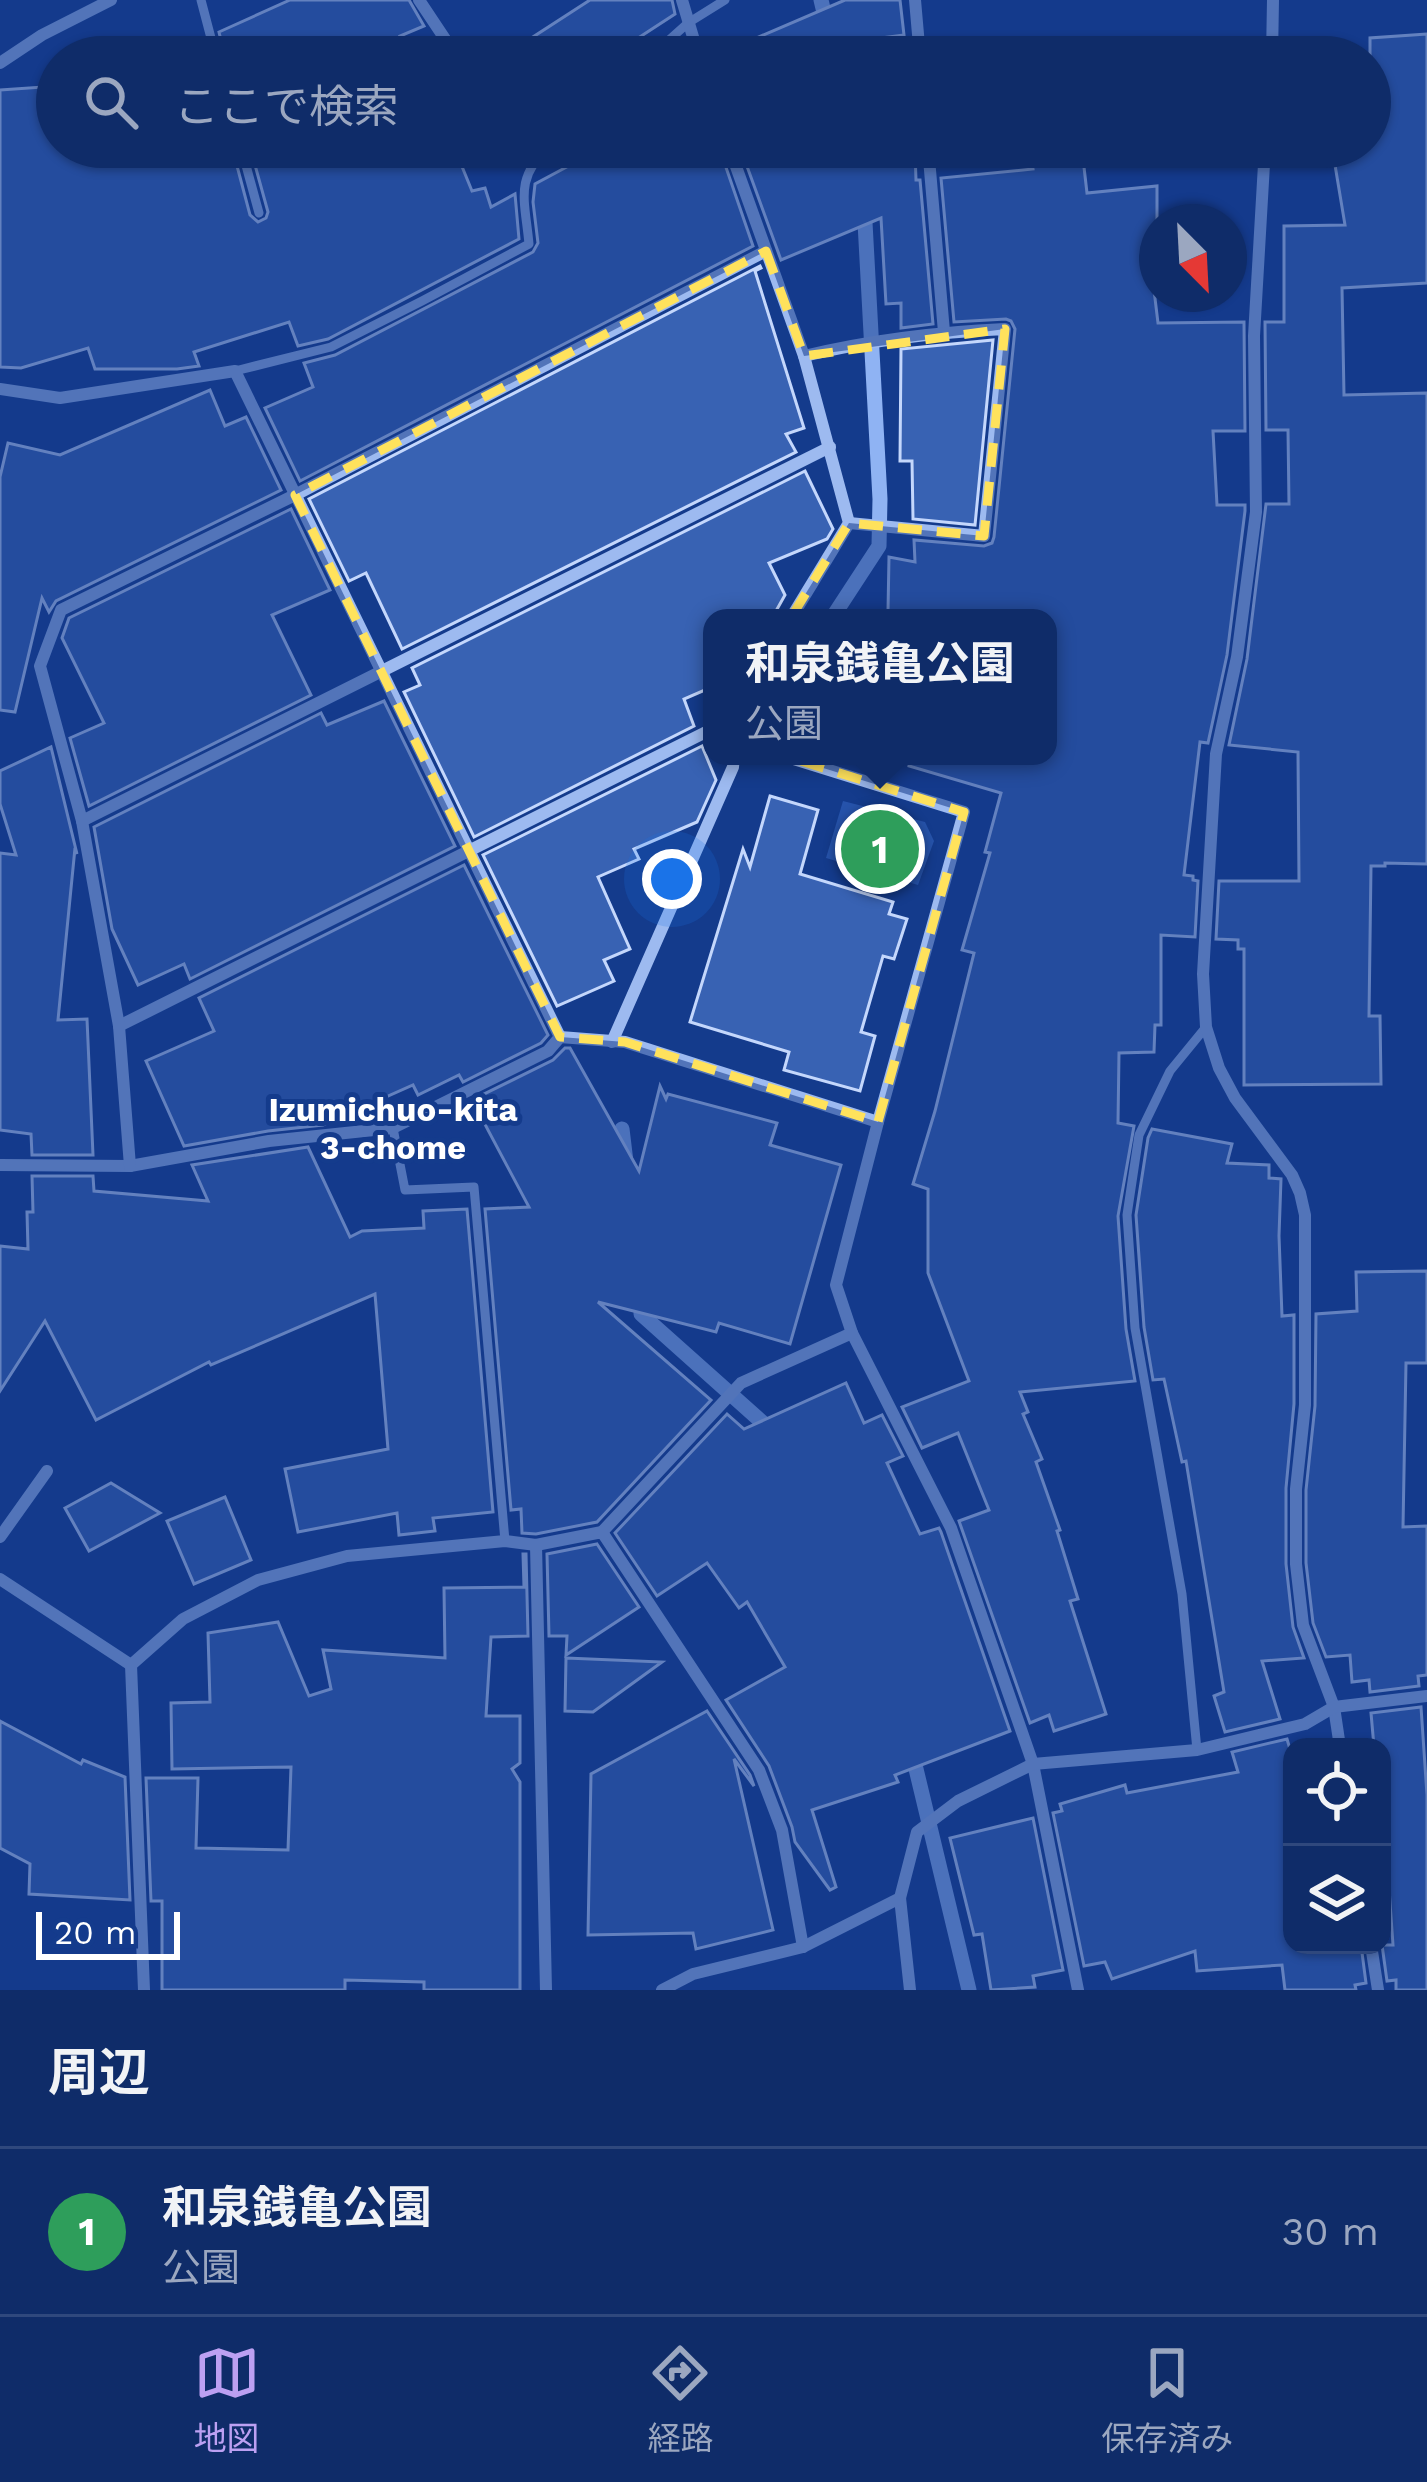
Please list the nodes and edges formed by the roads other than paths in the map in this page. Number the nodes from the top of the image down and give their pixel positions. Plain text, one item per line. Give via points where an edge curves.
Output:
1 (111, 0) edge
2 (201, 0) edge
3 (419, 0) edge
4 (682, 0) edge
5 (725, 0) edge
6 (915, 0) edge
7 (1273, 0) edge
8 (688, 23) junction
9 (40, 36) edge
10 (210, 36) edge
11 (443, 36) edge
12 (673, 36) edge
13 (692, 36) edge
14 (918, 36) edge
15 (1272, 36) edge
16 (36, 39) edge
17 (0, 63) edge
18 (247, 168) edge
19 (529, 168) edge
20 (736, 168) edge
21 (930, 168) edge
22 (1264, 168) edge
23 (259, 213) dead end
24 (766, 251) junction
25 (944, 332) junction
26 (804, 356) junction
27 (235, 371) junction
28 (0, 389) edge
29 (830, 447) junction
30 (295, 494) junction
31 (849, 523) junction
32 (796, 609) edge
33 (382, 671) junction
34 (703, 733) edge
35 (733, 765) edge
36 (813, 765) edge
37 (82, 821) junction
38 (469, 850) junction
39 (119, 1026) junction
40 (1206, 1028) junction
41 (560, 1037) junction
42 (618, 1042) junction
43 (878, 1121) junction
44 (393, 1127) junction
45 (0, 1165) edge
46 (130, 1166) junction
47 (852, 1333) junction
48 (47, 1471) dead end
49 (602, 1532) junction
50 (0, 1537) edge
51 (505, 1541) junction
52 (536, 1545) junction
53 (0, 1579) edge
54 (130, 1665) junction
55 (1427, 1696) edge
56 (1334, 1707) junction
57 (1339, 1738) edge
58 (1197, 1750) junction
59 (1033, 1764) junction
60 (900, 1898) junction
61 (802, 1947) junction
62 (1372, 1954) edge
63 (144, 1990) edge
64 (546, 1990) edge
65 (662, 1990) edge
66 (910, 1990) edge
67 (1078, 1990) edge
68 (1378, 1990) edge

1 - 9 street
2 - 10 lane
3 - 11 street
4 - 8 street
5 - 8 lane
6 - 14 street
7 - 15 street
8 - 12 lane
8 - 13 street
16 - 17 street
18 - 23 lane
19 - 27 lane via 529,244 331,346
20 - 24 street
21 - 25 street
22 - 40 street via 1256,512 1216,754
24 - 26 street
24 - 30 street
25 - 26 street
25 - 31 street via 1005,329 984,536
26 - 29 street
27 - 28 street via 60,398
27 - 30 street
29 - 31 street
29 - 33 street
30 - 33 street
30 - 37 street via 61,610 40,666
31 - 32 street
33 - 37 street
33 - 38 street
34 - 38 street
35 - 42 street
36 - 43 street via 964,812
37 - 39 street
38 - 39 street
38 - 41 street
39 - 46 street
40 - 56 street via 1235,1098 1292,1175 1305,1215 1296,1564 1303,1625
40 - 58 lane via 1170,1071 1139,1135 1127,1215
41 - 42 street
41 - 44 street via 548,1051
42 - 43 street
43 - 47 street via 836,1285
44 - 46 street
44 - 51 lane via 405,1190 474,1186
45 - 46 street
47 - 49 street via 741,1383
47 - 59 street via 951,1528
48 - 50 street
49 - 52 street
49 - 61 street via 759,1770 782,1831
51 - 52 street
51 - 54 street via 346,1556 257,1580 183,1618
52 - 64 street
53 - 54 street
54 - 63 street
55 - 56 street
56 - 57 street
56 - 58 street via 1305,1724
58 - 59 street
59 - 60 street via 917,1832
59 - 67 street
60 - 61 street
60 - 66 street
61 - 65 street
62 - 68 street

